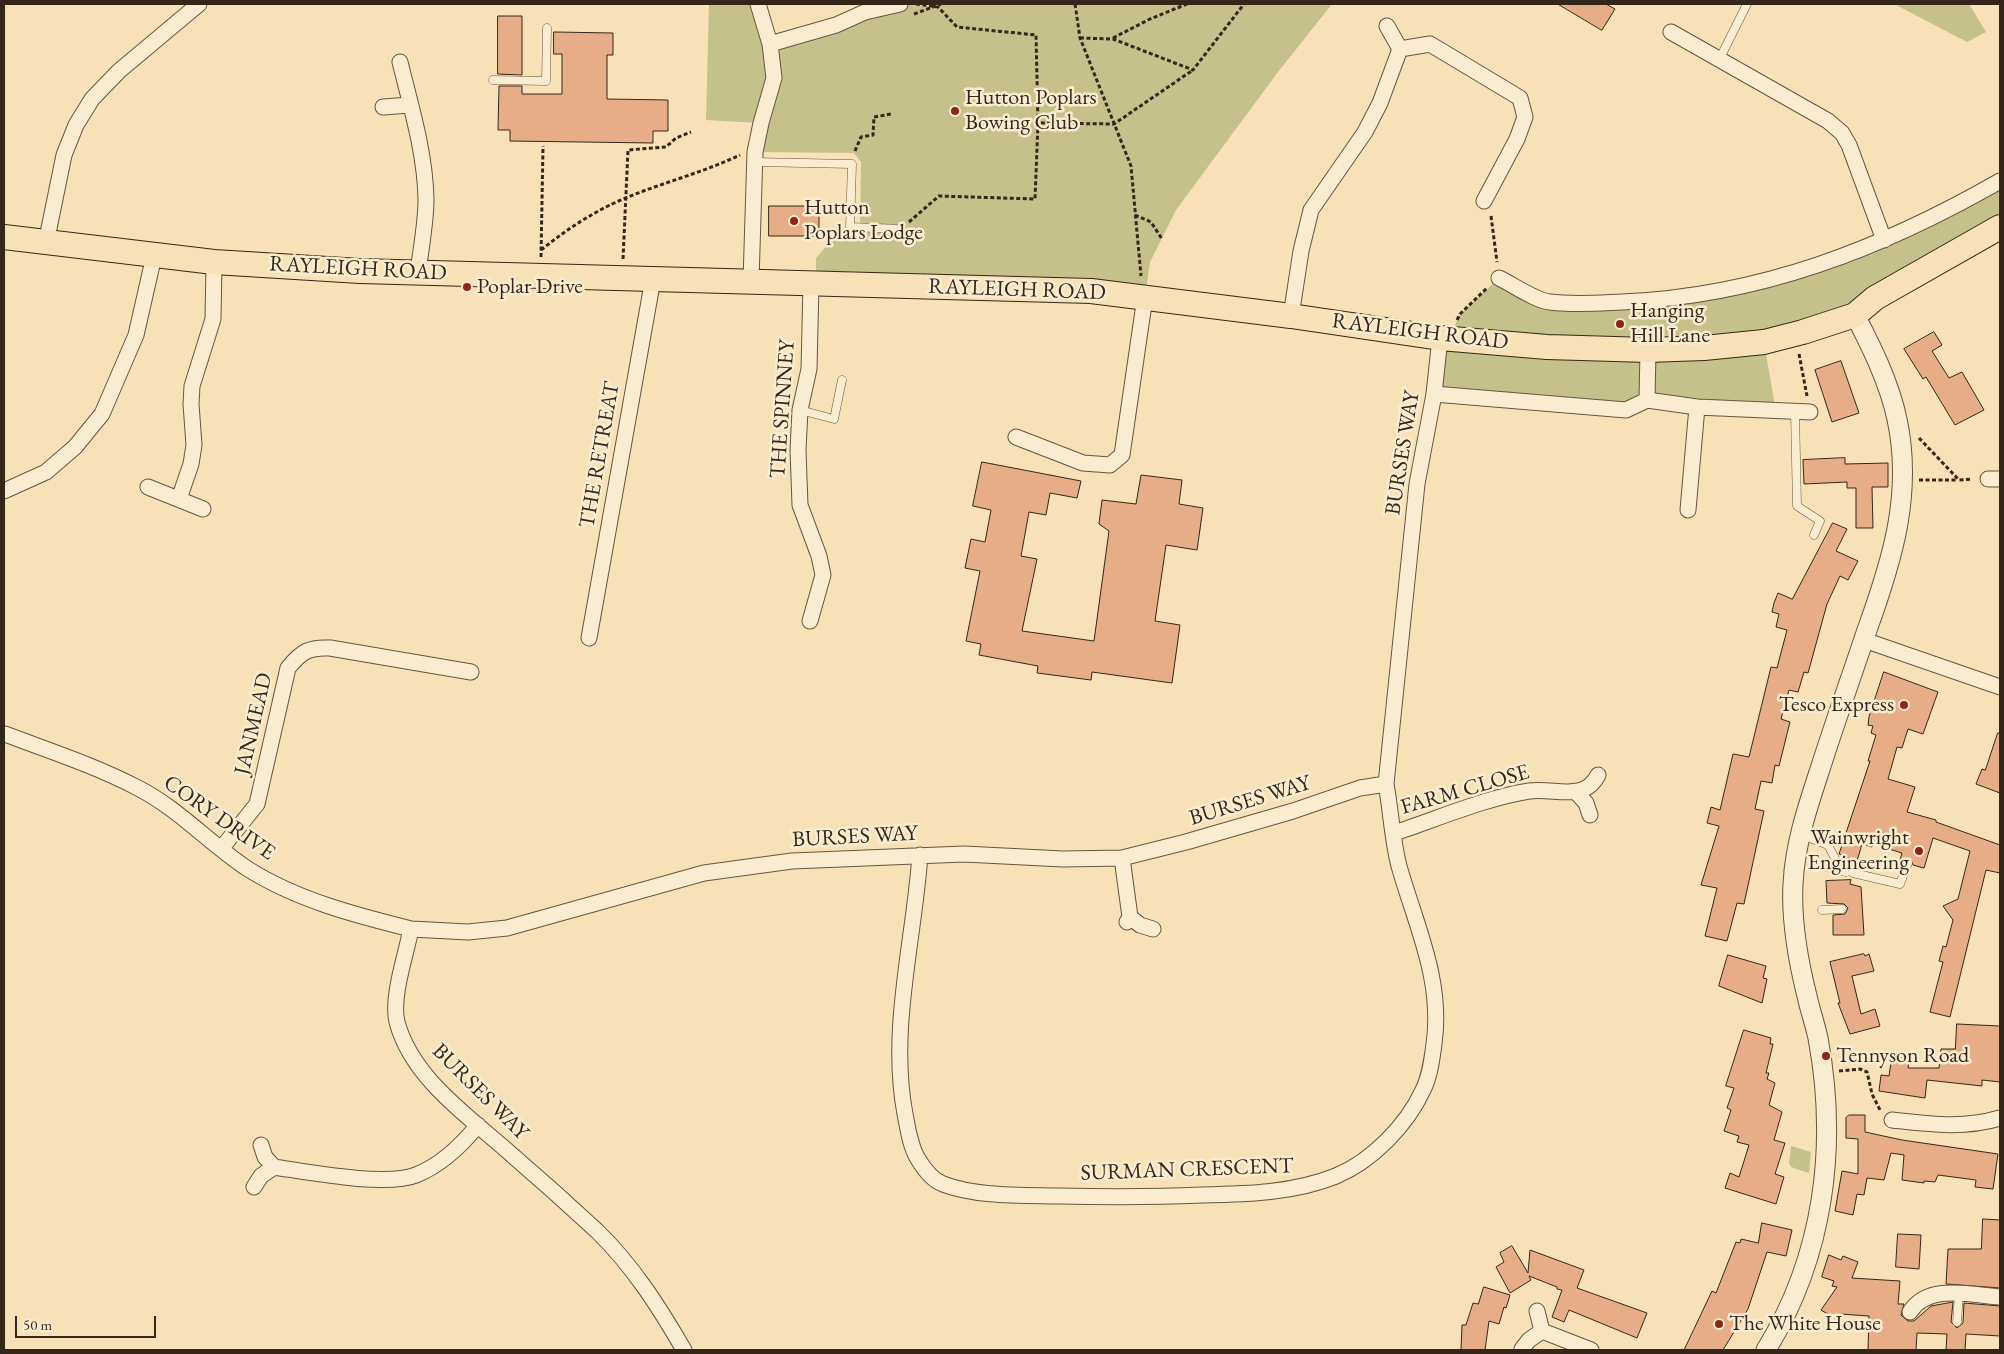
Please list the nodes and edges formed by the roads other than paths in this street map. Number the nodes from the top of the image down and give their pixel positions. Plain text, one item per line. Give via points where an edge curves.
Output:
1 (199, 4) edge
2 (758, 4) edge
3 (900, 4) edge
4 (1747, 4) edge
5 (1386, 26) dead end
6 (547, 28) dead end
7 (1671, 32) dead end
8 (770, 44) junction
9 (1400, 49) junction
10 (1719, 60) junction
11 (400, 62) dead end
12 (493, 80) dead end
13 (410, 105) junction
14 (383, 107) dead end
15 (755, 157) junction
16 (2000, 181) edge
17 (1484, 201) dead end
18 (2000, 227) edge
19 (901, 229) road end
20 (4, 237) edge
21 (1884, 240) junction
22 (46, 242) junction
23 (154, 256) junction
24 (214, 262) junction
25 (418, 272) junction
26 (1498, 278) dead end
27 (653, 279) junction
28 (751, 281) junction
29 (811, 284) junction
30 (1145, 297) junction
31 (1855, 315) junction
32 (1291, 316) junction
33 (1440, 338) junction
34 (1648, 350) junction
35 (842, 380) dead end
36 (1434, 394) junction
37 (1647, 400) junction
38 (1697, 407) junction
39 (800, 410) junction
40 (1803, 412) joint
41 (1016, 437) dead end
42 (148, 487) dead end
43 (4, 491) edge
44 (180, 499) junction
45 (203, 509) dead end
46 (1688, 510) dead end
47 (1814, 535) dead end
48 (810, 622) dead end
49 (589, 638) dead end
50 (1864, 640) junction
51 (471, 672) dead end
52 (2000, 687) edge
53 (6, 734) dead end
54 (1598, 775) dead end
55 (1386, 784) junction
56 (1577, 793) junction
57 (1590, 815) dead end
58 (1394, 833) junction
59 (1800, 834) junction
60 (221, 849) junction
61 (920, 855) junction
62 (1122, 858) junction
63 (1908, 863) dead end
64 (1818, 865) dead end
65 (1853, 873) junction
66 (1842, 909) dead end
67 (1822, 910) dead end
68 (411, 929) junction
69 (1153, 929) dead end
70 (2000, 1118) edge
71 (1892, 1120) road end
72 (478, 1126) junction
73 (261, 1145) dead end
74 (274, 1167) junction
75 (254, 1187) dead end
76 (1958, 1294) junction
77 (2000, 1297) edge
78 (1537, 1311) dead end
79 (1910, 1312) dead end
80 (1957, 1322) dead end
81 (1542, 1331) junction
82 (1522, 1349) dead end
83 (684, 1350) edge
84 (1590, 1350) edge
85 (1766, 1350) edge

1 - 22 street via 92,98 64,155
2 - 8 street
3 - 8 street via 864,12 836,25
4 - 10 lane
5 - 9 street
6 - 12 lane via 546,81
7 - 10 street
8 - 15 street via 774,78
9 - 17 street via 1430,44 1520,98 1525,117
9 - 32 street via 1380,103 1364,132 1311,210
10 - 21 street via 1828,121 1842,134 1855,160
11 - 13 street
13 - 14 street
13 - 25 street via 420,139 426,200
15 - 19 lane via 852,164 850,227
15 - 28 street
16 - 21 street
18 - 31 main road, RAYLEIGH ROAD via 1875,298
20 - 22 main road, RAYLEIGH ROAD
21 - 26 street via 1767,281 1704,294 1647,300 1548,302
22 - 23 main road, RAYLEIGH ROAD
23 - 24 main road, RAYLEIGH ROAD
23 - 43 street via 136,335 102,414 74,447 46,472
24 - 25 main road, RAYLEIGH ROAD
24 - 44 street via 213,319 192,386 194,445
25 - 27 main road, RAYLEIGH ROAD
27 - 28 main road, RAYLEIGH ROAD
27 - 49 street, THE RETREAT
28 - 29 main road, RAYLEIGH ROAD
29 - 30 main road, RAYLEIGH ROAD via 1091,291
29 - 39 street, THE SPINNEY via 809,369
30 - 32 main road, RAYLEIGH ROAD
30 - 41 street via 1122,455 1110,465 1084,463
31 - 34 main road, RAYLEIGH ROAD via 1764,342
31 - 50 street via 1888,384 1900,434 1903,481 1895,544
32 - 33 main road, RAYLEIGH ROAD
33 - 34 main road, RAYLEIGH ROAD via 1547,347
33 - 36 street, BURSES WAY
34 - 37 street
35 - 39 lane via 834,419
36 - 37 street via 1626,410
36 - 55 street, BURSES WAY via 1417,484
37 - 38 street
38 - 40 street
38 - 46 street
39 - 48 street, THE SPINNEY via 800,505 823,575
40 - 47 lane via 1797,506 1820,521
42 - 44 street
44 - 45 street
50 - 52 street
50 - 59 street
51 - 60 street, JANMEAD via 330,648 313,647 298,656 288,668 257,804
53 - 60 street, CORY DRIVE via 139,788 168,806
54 - 56 street via 1590,787
55 - 58 street, SURMAN CRESCENT
55 - 62 street, BURSES WAY via 1360,788 1293,811
56 - 57 street via 1586,803
56 - 58 street, FARM CLOSE via 1544,790 1509,795
58 - 61 street, SURMAN CRESCENT via 1398,862 1430,963 1436,995 1437,1026 1424,1089 1392,1135 1339,1175 1304,1187 1231,1194 1130,1197 971,1191 941,1184 925,1170 909,1135 899,1074 902,1013
59 - 65 lane via 1828,845 1838,864
59 - 85 street via 1793,912 1798,958 1818,1036 1823,1072 1826,1158 1819,1219 1801,1280
60 - 68 street, CORY DRIVE via 249,869 302,895 347,913
61 - 62 street, BURSES WAY
61 - 68 street, BURSES WAY via 792,861 704,873 507,928 468,932
62 - 69 street via 1128,920
63 - 65 lane via 1900,884
64 - 65 lane
66 - 67 lane
68 - 72 street, BURSES WAY via 396,1005 402,1038 419,1068
70 - 71 street via 1970,1126
72 - 74 street via 462,1144 434,1166 414,1176 361,1178
72 - 83 street, BURSES WAY via 598,1232 632,1268
73 - 74 street via 265,1157
74 - 75 street
76 - 77 street
76 - 79 street via 1930,1295
76 - 80 lane
78 - 81 street
81 - 82 street
81 - 84 street

